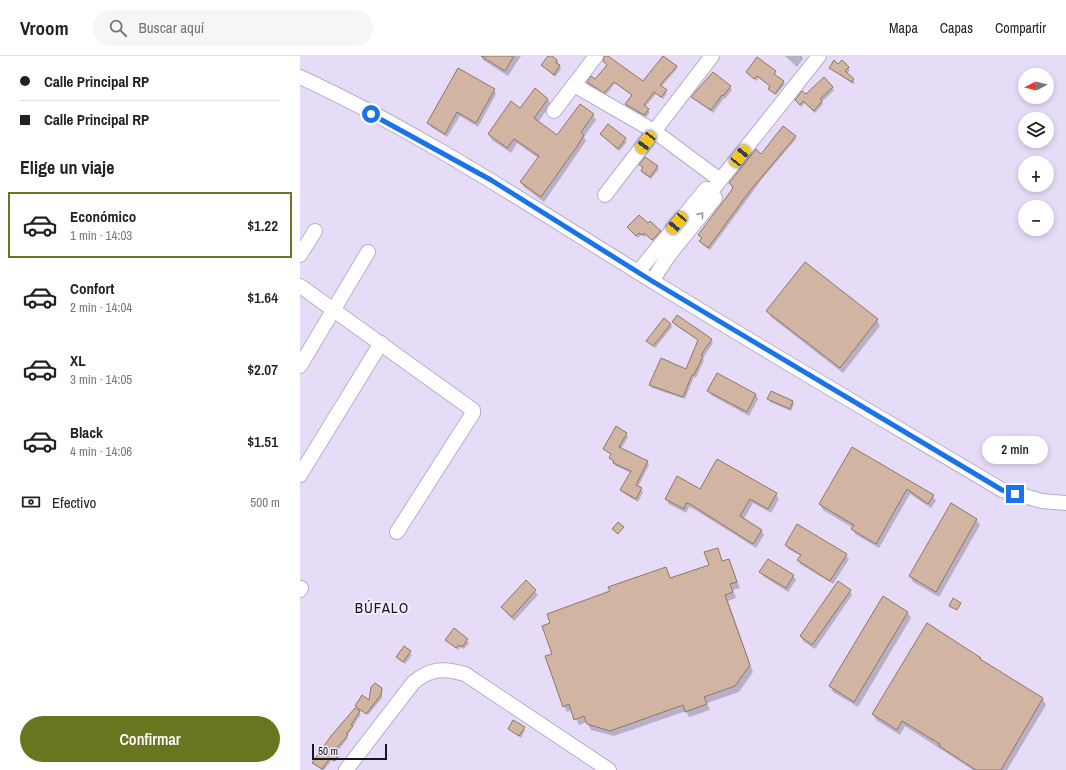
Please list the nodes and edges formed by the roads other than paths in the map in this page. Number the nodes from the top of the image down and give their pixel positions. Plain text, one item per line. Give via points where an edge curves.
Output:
1 (596, 56) edge
2 (712, 56) edge
3 (819, 56) edge
4 (300, 77) edge
5 (574, 85) junction
6 (554, 111) dead end
7 (654, 131) junction
8 (720, 180) junction
9 (710, 193) junction
10 (605, 195) dead end
11 (315, 231) dead end
12 (368, 252) dead end
13 (300, 255) edge
14 (638, 272) junction
15 (652, 281) junction
16 (300, 286) edge
17 (333, 310) junction
18 (381, 343) junction
19 (300, 366) edge
20 (300, 475) edge
21 (1066, 503) edge
22 (397, 532) dead end
23 (346, 770) edge
24 (609, 770) edge

1 - 5 street
2 - 7 street
3 - 8 street
4 - 14 street via 331,91 491,180
5 - 6 street
5 - 7 street
7 - 8 street
7 - 10 street
8 - 9 street
9 - 14 street
15 -> 9 street
11 - 13 street
12 - 17 street
14 - 15 street
15 - 21 street via 1002,490 1042,501
16 - 17 street
17 - 18 street
17 - 19 street
18 - 20 street
18 - 22 street via 473,410
23 - 24 street via 413,683 423,674 436,670 451,670 465,674

